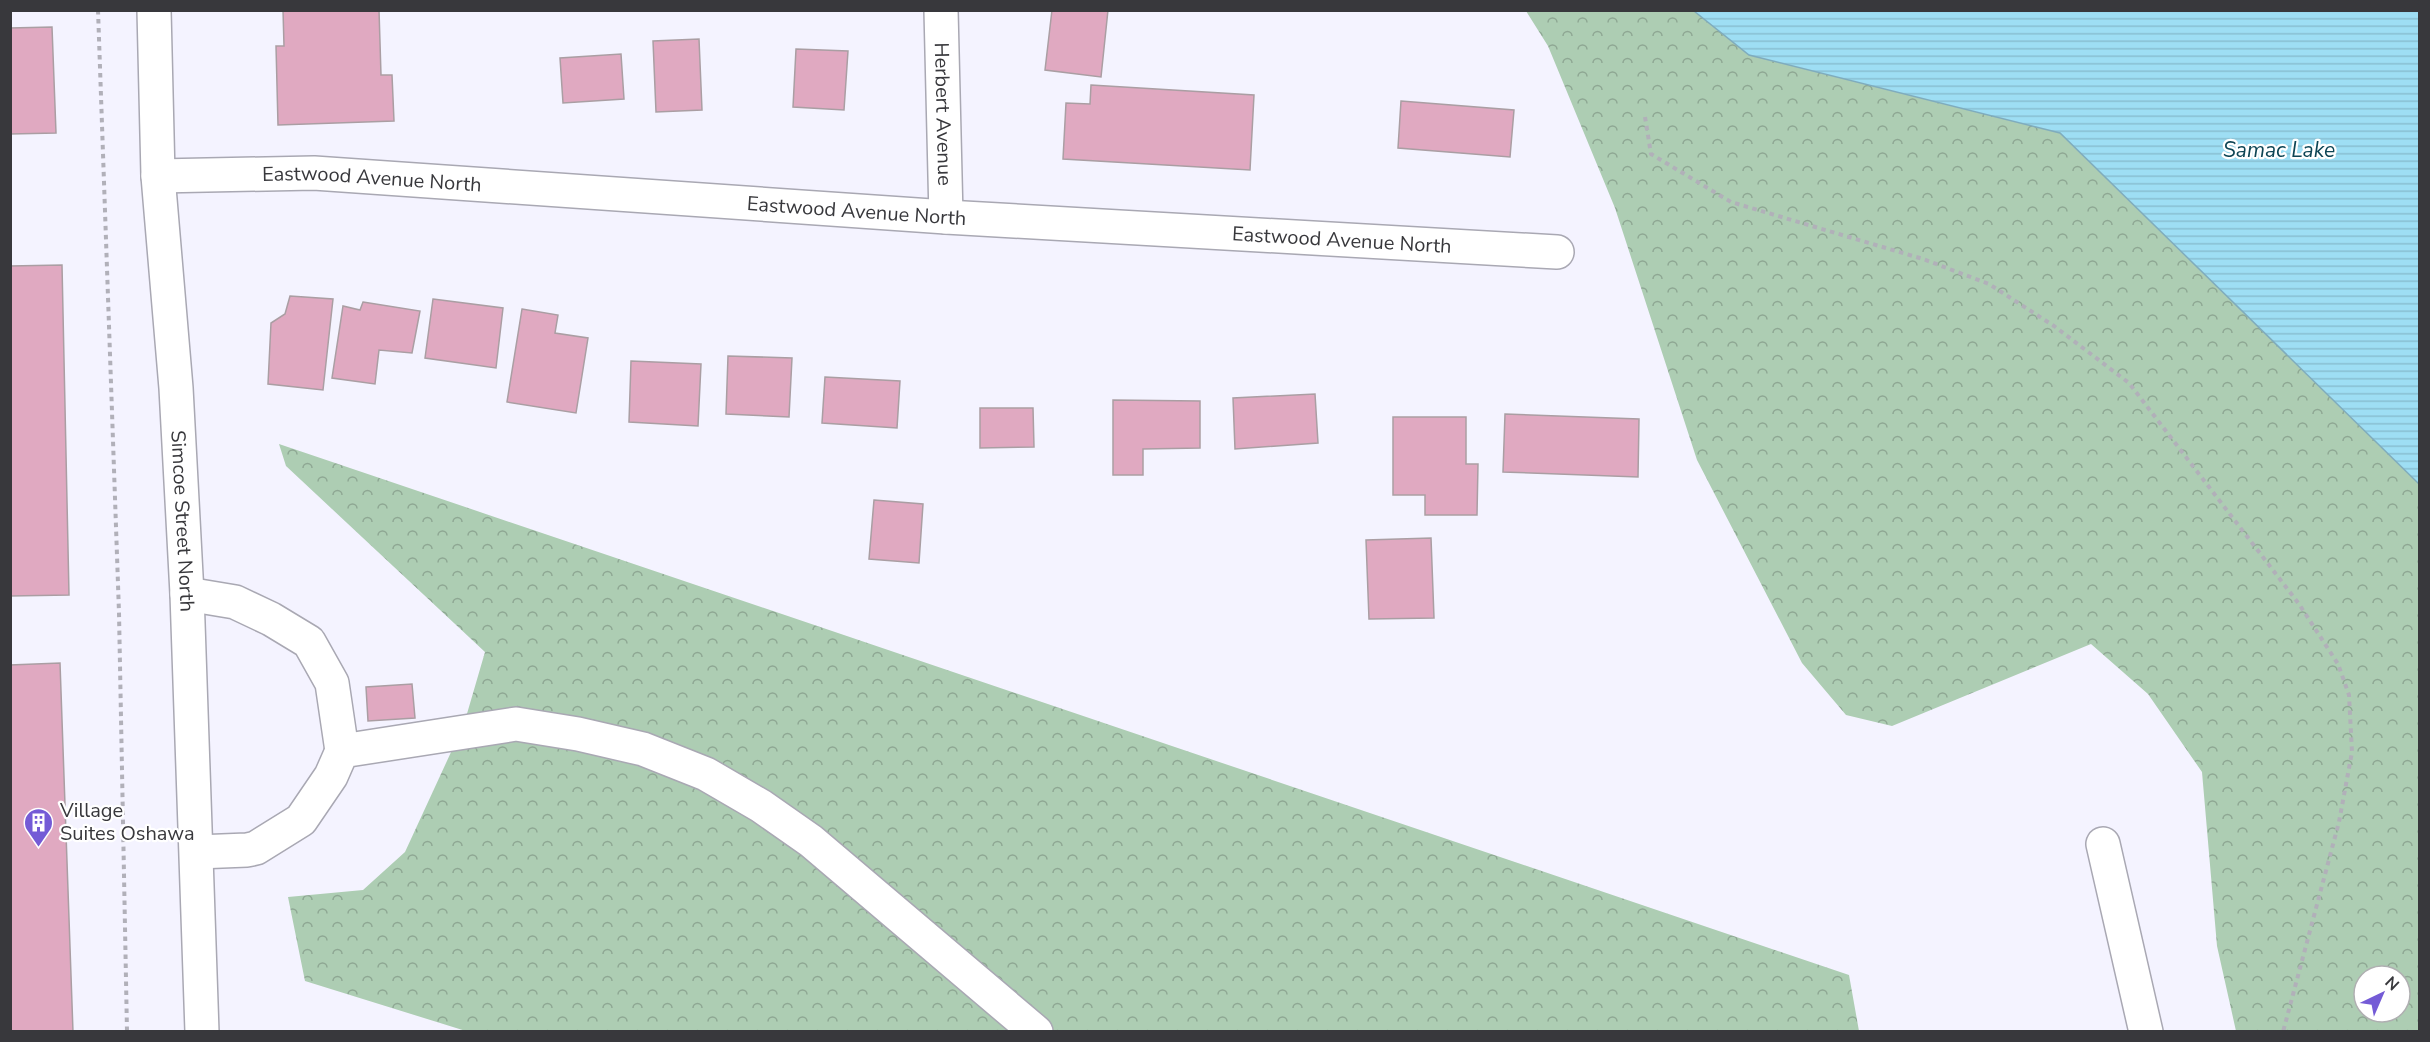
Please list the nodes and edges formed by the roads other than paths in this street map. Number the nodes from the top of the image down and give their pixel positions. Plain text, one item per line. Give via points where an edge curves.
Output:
1 (154, 10) edge
2 (941, 10) edge
3 (158, 176) junction
4 (946, 217) junction
5 (1557, 252) dead end
6 (187, 594) junction
7 (342, 751) junction
8 (2103, 844) dead end
9 (196, 852) junction
10 (202, 1032) edge
11 (1036, 1032) edge
12 (2146, 1032) edge

1 - 3 street, Simcoe Street North
2 - 4 street, Herbert Avenue
3 - 4 street, Eastwood Avenue North via 314,173
3 - 6 street, Simcoe Street North via 176,388
4 - 5 street, Eastwood Avenue North
6 - 7 street via 235,602 271,618 309,642 332,684
6 - 9 street, Simcoe Street North
7 - 9 street via 331,776 301,820 256,848
7 - 11 street via 516,724 643,748 706,774 811,841
8 - 12 street
9 - 10 street, Simcoe Street North

